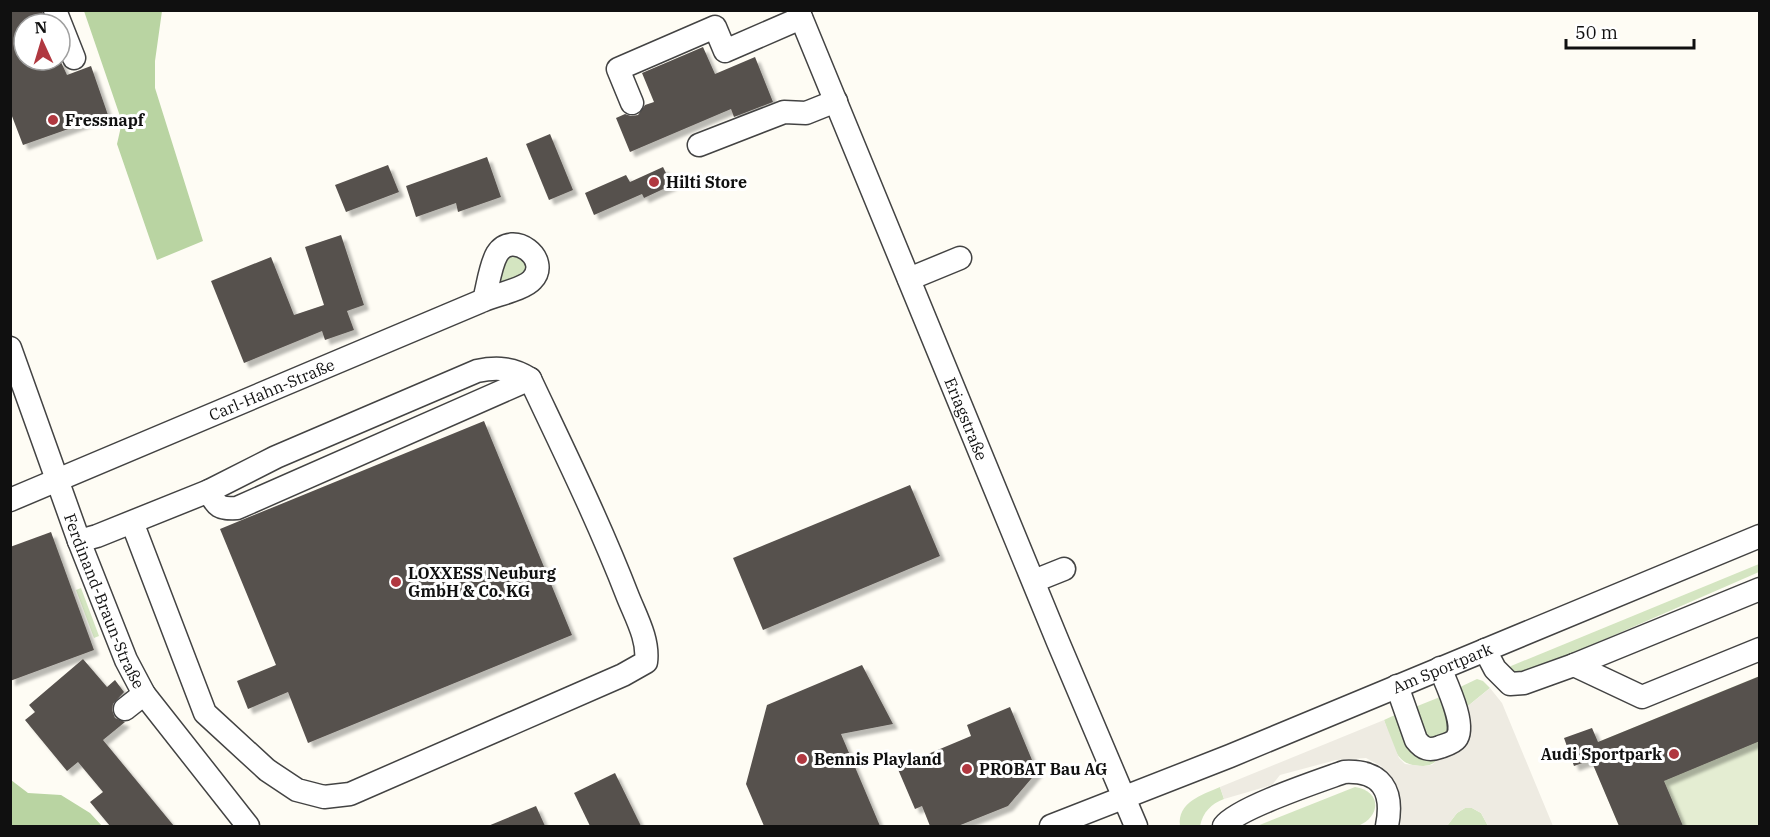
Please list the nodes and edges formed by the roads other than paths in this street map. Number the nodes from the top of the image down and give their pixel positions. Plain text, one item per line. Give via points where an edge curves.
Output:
1 (56, 10) edge
2 (800, 14) edge
3 (74, 58) dead end
4 (836, 102) junction
5 (632, 103) dead end
6 (699, 145) dead end
7 (960, 258) dead end
8 (909, 279) junction
9 (484, 300) dead end
10 (10, 348) edge
11 (530, 379) junction
12 (57, 479) junction
13 (209, 491) junction
14 (10, 500) edge
15 (132, 522) junction
16 (1760, 536) edge
17 (79, 541) junction
18 (1064, 569) dead end
19 (1034, 581) junction
20 (1760, 588) edge
21 (1760, 649) edge
22 (1485, 650) junction
23 (1574, 665) junction
24 (1440, 668) junction
25 (1397, 686) junction
26 (144, 694) junction
27 (125, 709) dead end
28 (1124, 798) junction
29 (248, 826) edge
30 (1051, 826) edge
31 (1136, 826) edge
32 (1224, 826) edge
33 (1387, 826) edge

1 - 3 street
2 - 4 street, Eriagstraße
2 - 5 street via 725,51 715,27 618,69
4 - 6 street via 806,113 783,112
4 - 8 street, Eriagstraße
7 - 8 street
8 - 19 street, Eriagstraße
9 - 12 street, Carl-Hahn-Straße
10 - 12 street, Ferdinand-Braun-Straße
11 - 13 street via 494,367 477,371 276,457
11 - 13 street via 237,508 216,504
11 - 15 street via 606,540 642,634 646,662 350,794 324,797 297,790 267,770 205,713
12 - 14 street, Carl-Hahn-Straße
12 - 17 street, Ferdinand-Braun-Straße
13 - 15 street
15 - 17 street
16 - 22 street, Am Sportpark
17 - 26 street, Ferdinand-Braun-Straße via 126,660
18 - 19 street
19 - 28 street, Eriagstraße
20 - 23 street
21 - 23 street via 1642,697
22 - 23 street via 1495,669 1510,684 1524,684
22 - 24 street, Am Sportpark
24 - 25 street, Am Sportpark
24 - 25 street via 1460,722 1454,741 1434,749 1420,745
25 - 28 street, Am Sportpark
26 - 27 street
26 - 29 street, Ferdinand-Braun-Straße
28 - 30 street
28 - 31 street, Eriagstraße
32 - 33 street via 1260,805 1344,772 1356,772 1368,773 1385,790 1389,801

